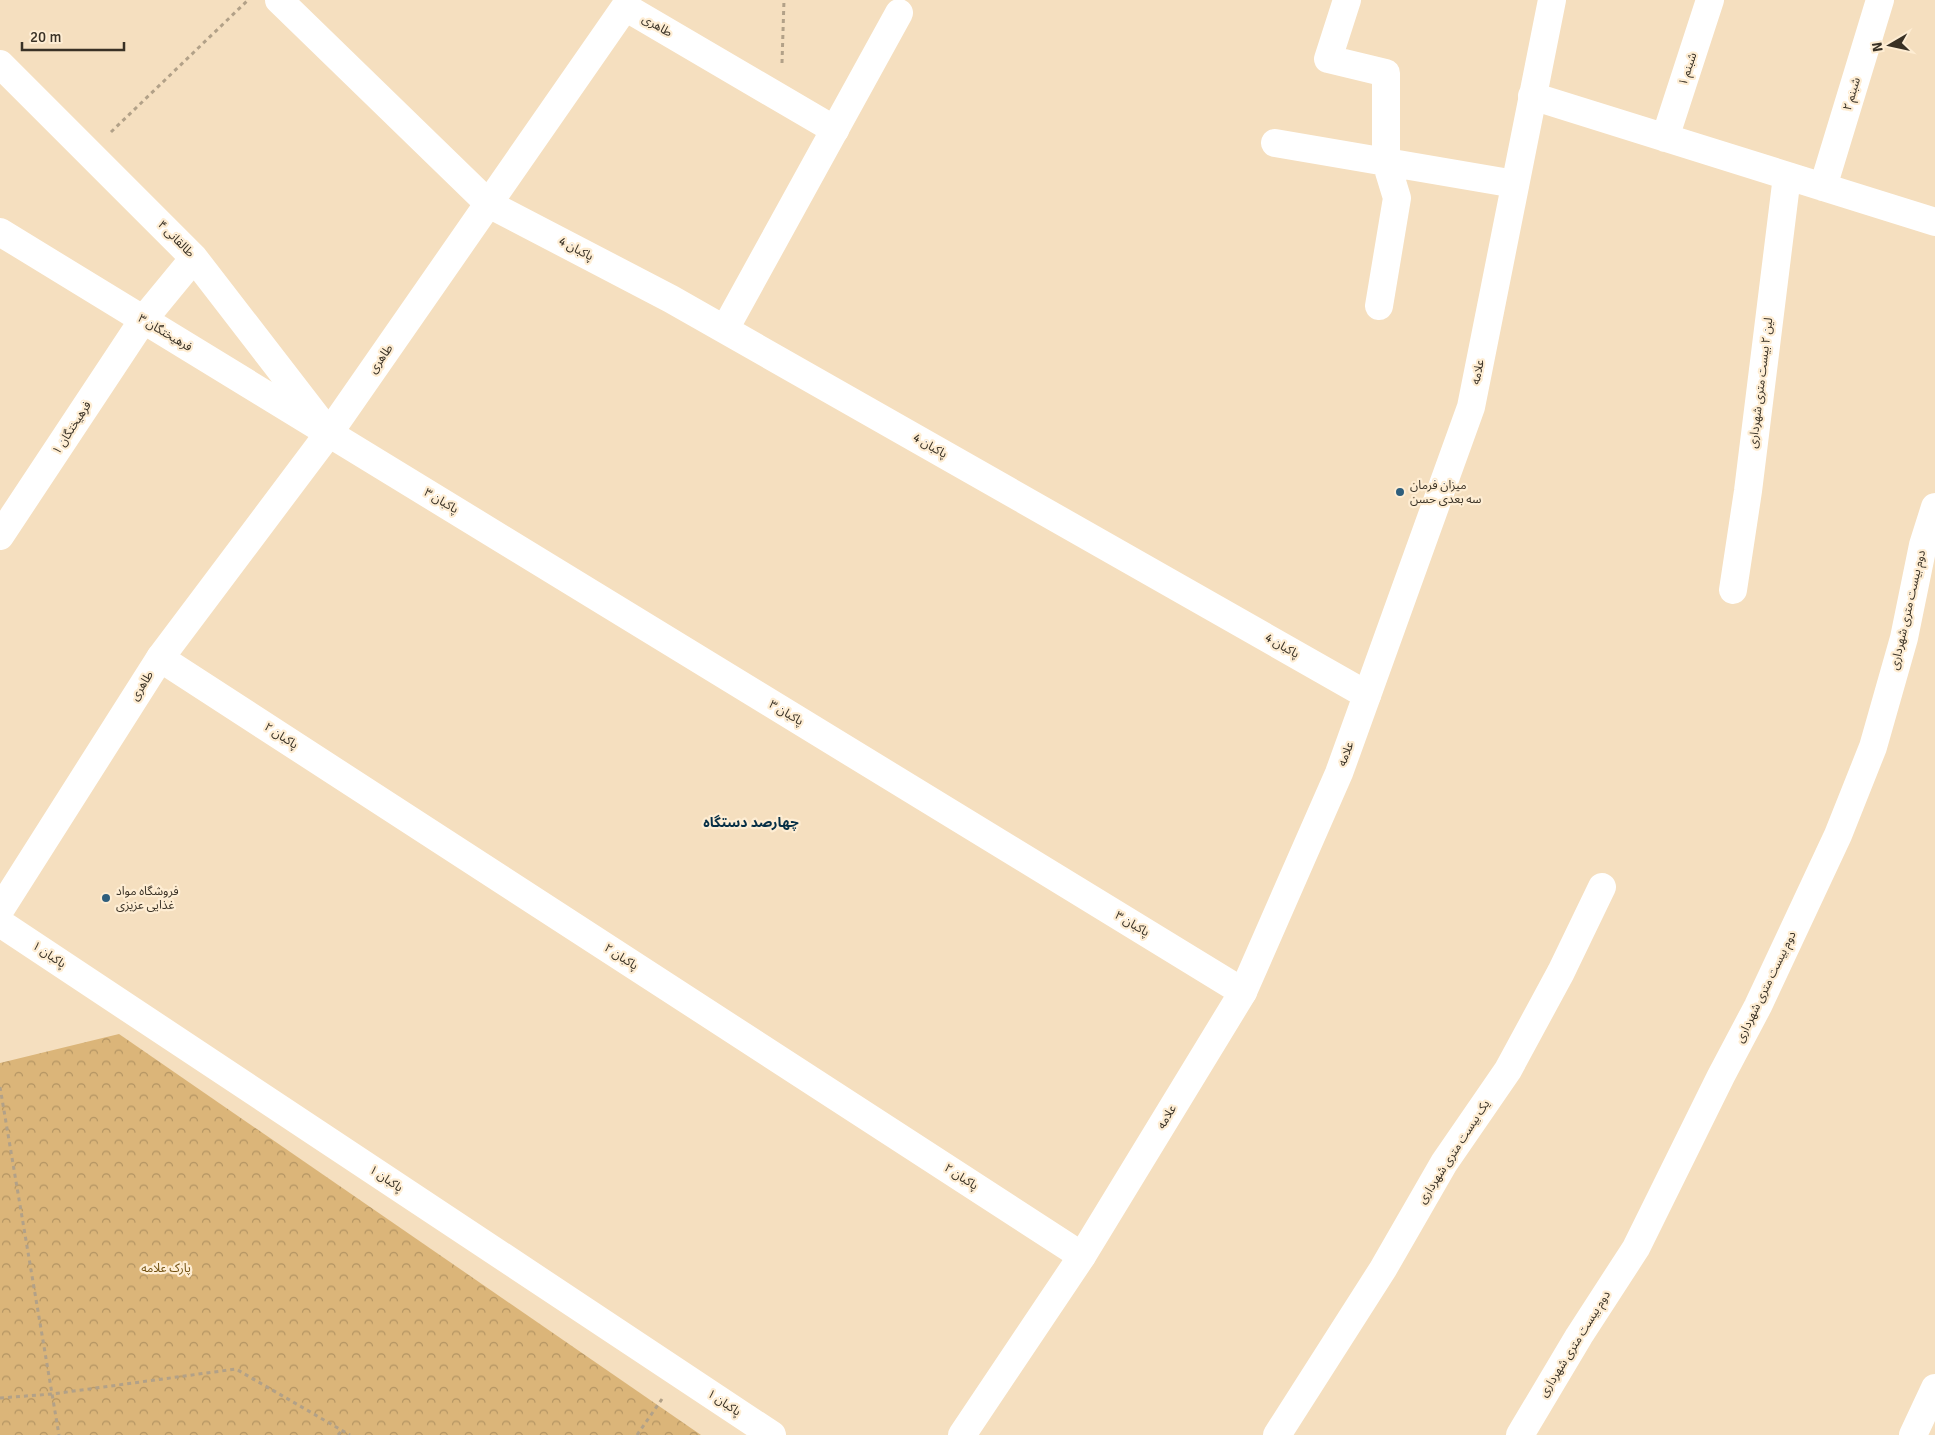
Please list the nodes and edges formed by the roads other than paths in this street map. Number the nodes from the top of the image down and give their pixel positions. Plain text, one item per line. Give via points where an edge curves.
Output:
1 (279, 0) edge
2 (1347, 0) edge
3 (1552, 0) edge
4 (1710, 0) edge
5 (1880, 0) edge
6 (899, 13) dead end
7 (0, 64) edge
8 (1532, 96) junction
9 (835, 130) junction
10 (1666, 138) junction
11 (1275, 143) dead end
12 (1386, 162) junction
13 (1787, 176) junction
14 (1515, 184) junction
15 (1823, 188) junction
16 (489, 204) junction
17 (1935, 222) edge
18 (0, 232) edge
19 (194, 258) junction
20 (1379, 306) dead end
21 (143, 320) junction
22 (725, 329) junction
23 (329, 434) junction
24 (1935, 507) edge
25 (0, 536) edge
26 (1732, 590) dead end
27 (160, 658) junction
28 (1367, 695) junction
29 (1602, 887) dead end
30 (0, 910) edge
31 (0, 923) edge
32 (1243, 992) junction
33 (1082, 1256) junction
34 (1935, 1388) edge
35 (772, 1435) edge
36 (962, 1435) edge
37 (1277, 1435) edge
38 (1520, 1435) edge
39 (1912, 1435) edge

1 - 16 street, پاکبان 4
2 - 12 street via 1328,59 1386,73
3 - 8 street, علامه
4 - 10 street, شبنم ۱
5 - 15 street, شبنم ۲
6 - 9 street
7 - 19 street, طالقانی ۴
8 - 10 street
8 - 14 street, علامه
9 - 16 street, طاهری via 625,7
9 - 22 street
10 - 13 street
11 - 12 street
12 - 14 street
12 - 20 street via 1397,198
13 - 15 street
13 - 26 street, لین ۲ بیست متری شهرداری via 1748,491
14 - 28 street, علامه via 1471,407
15 - 17 street
16 - 22 street, پاکبان 4
16 - 23 street, طاهری
18 - 21 street, فرهیختگان ۳
19 - 21 street, فرهیختگان ۱
19 - 23 street, طالقانی ۴
21 - 23 street, فرهیختگان ۳
21 - 25 street, فرهیختگان ۱
22 - 28 street, پاکبان 4
23 - 27 street, طاهری
23 - 32 street, پاکبان ۳
24 - 38 street, دوم بیست متری شهرداری via 1904,638 1873,747 1838,835 1758,1006 1636,1248 1574,1343
27 - 30 street, طاهری
27 - 33 street, پاکبان ۲
28 - 32 street, علامه via 1339,773
29 - 37 street, یک بیست متری شهرداری via 1508,1070 1444,1163 1383,1269
31 - 35 street, پاکبان ۱
32 - 33 street, علامه
33 - 36 street, علامه
34 - 39 street

